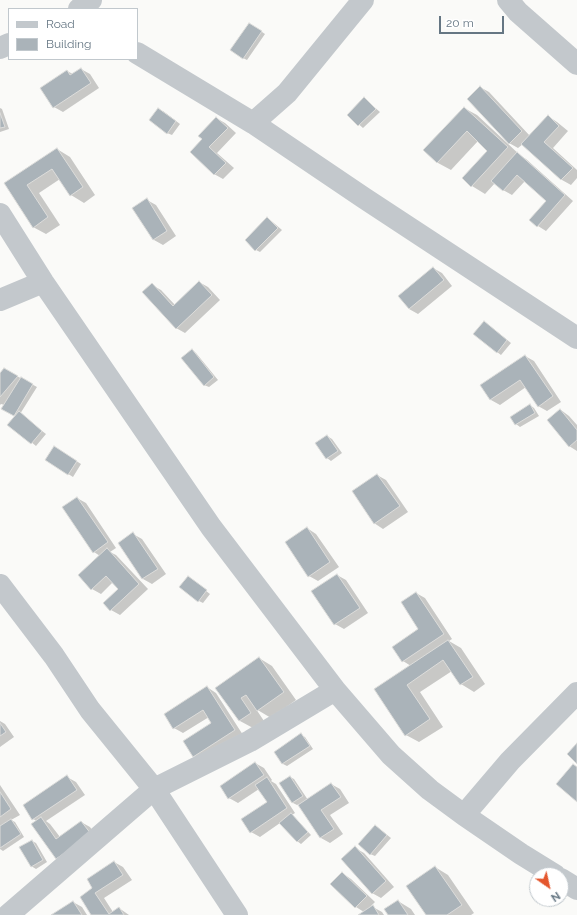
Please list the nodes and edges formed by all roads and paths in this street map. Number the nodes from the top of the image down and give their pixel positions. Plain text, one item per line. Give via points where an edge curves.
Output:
1 (91, 0) edge
2 (363, 0) edge
3 (508, 0) edge
4 (80, 8) edge
5 (138, 54) edge
6 (577, 64) edge
7 (253, 122) junction
8 (0, 214) edge
9 (43, 282) junction
10 (0, 300) edge
11 (577, 338) edge
12 (0, 585) edge
13 (335, 690) junction
14 (577, 693) edge
15 (154, 789) junction
16 (464, 816) junction
17 (542, 867) edge
18 (8, 915) edge
19 (237, 915) edge

1 - 4 street
2 - 7 street via 287,93
3 - 6 street
5 - 7 street
7 - 11 street
8 - 9 street
9 - 10 street
9 - 13 street via 211,527
12 - 15 street via 54,656 90,710
13 - 15 street via 250,742
13 - 16 street via 391,755
14 - 16 street via 510,761
15 - 18 street
15 - 19 street
16 - 17 street

